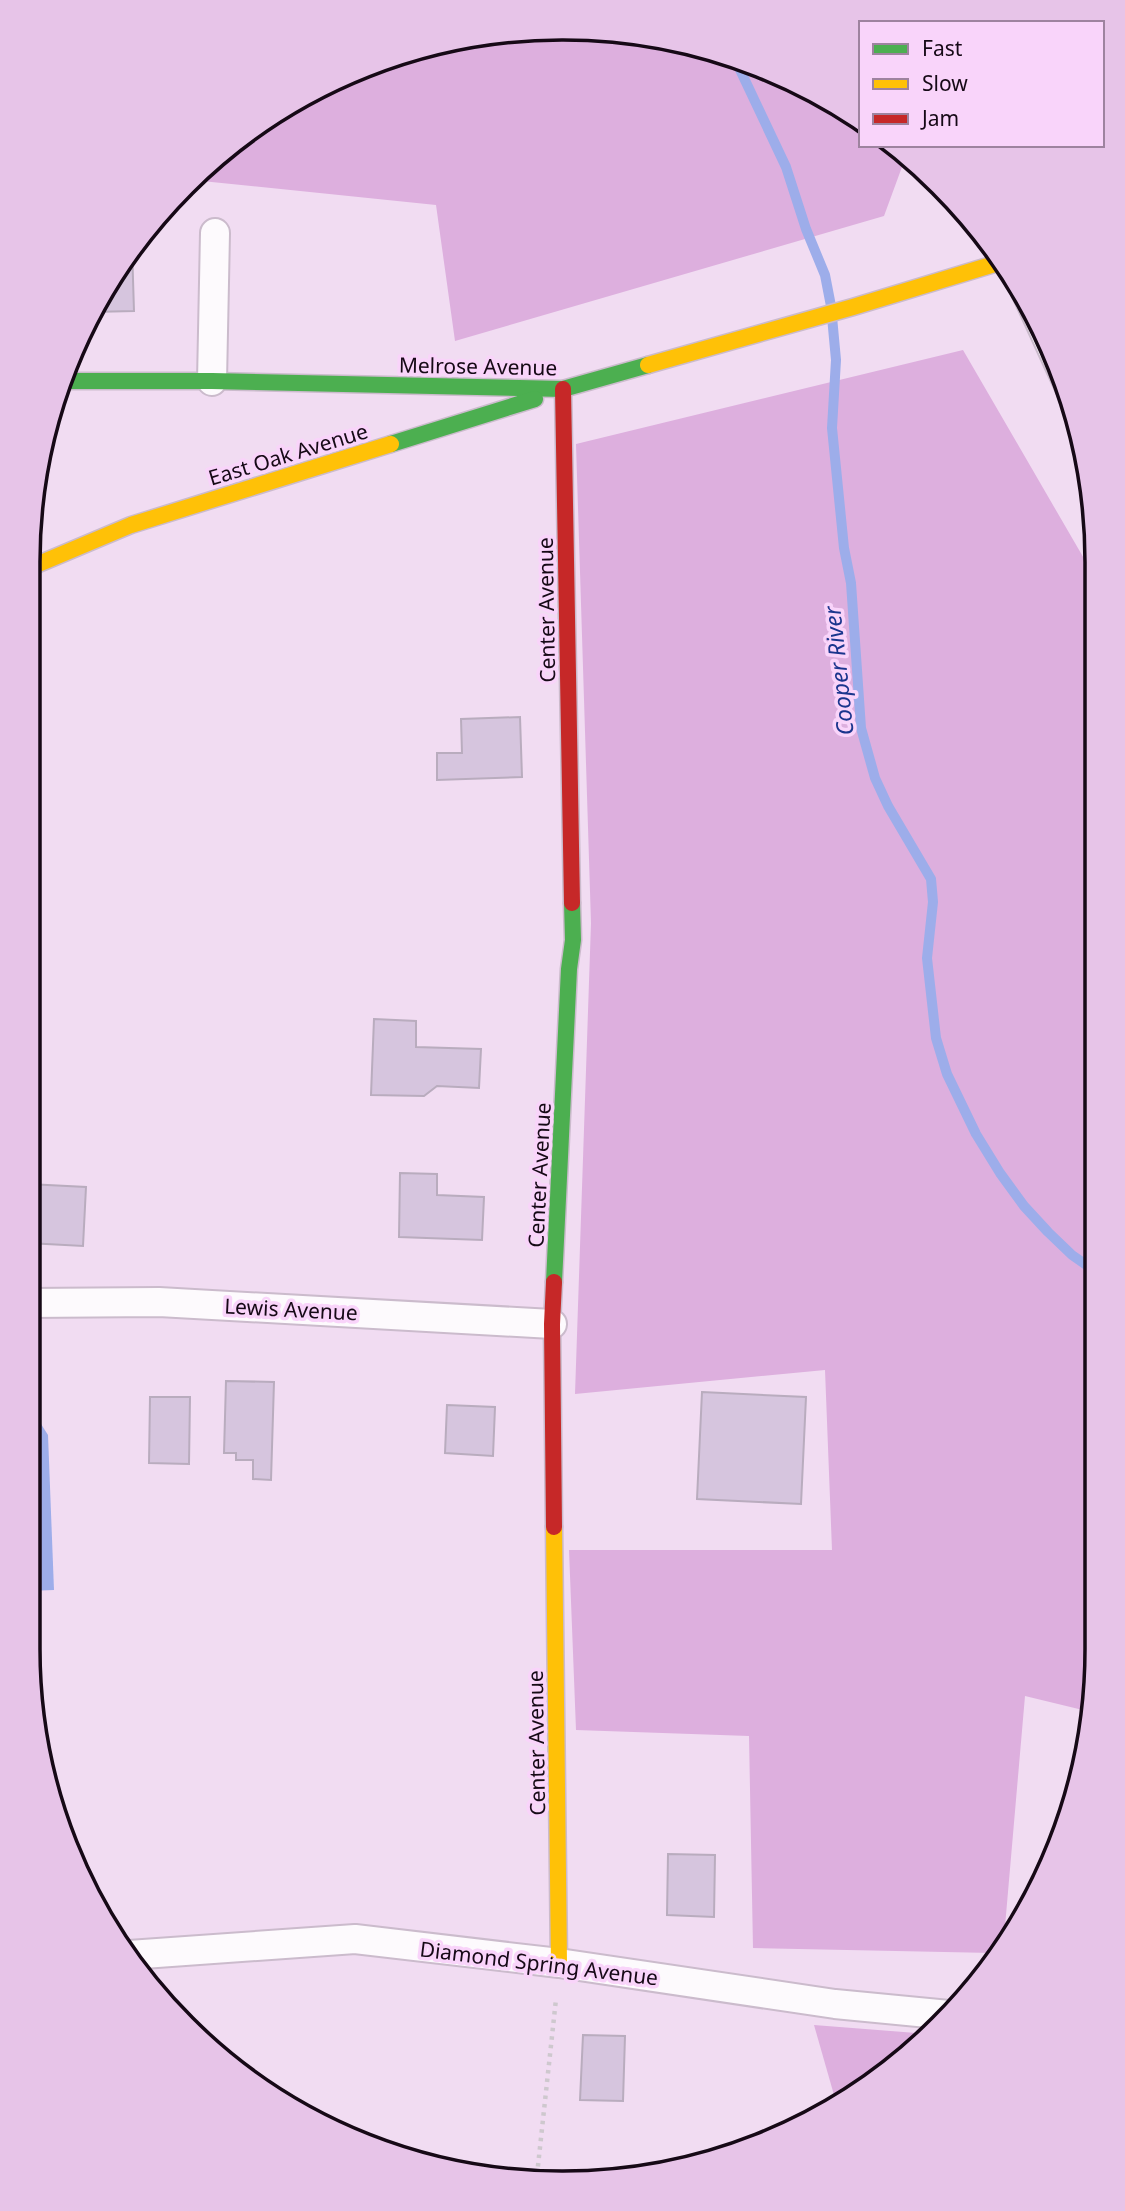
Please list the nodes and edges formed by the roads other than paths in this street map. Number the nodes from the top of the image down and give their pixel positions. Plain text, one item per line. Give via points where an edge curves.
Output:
1 (215, 233) dead end
2 (992, 265) edge
3 (212, 381) junction
4 (73, 382) edge
5 (563, 389) junction
6 (40, 563) edge
7 (40, 1303) edge
8 (552, 1324) junction
9 (139, 1954) edge
10 (559, 1964) junction
11 (936, 2014) edge

1 - 3 street
2 - 5 street, Melrose Avenue
3 - 4 street, Melrose Avenue
3 - 5 street, Melrose Avenue
5 - 6 street, East Oak Avenue via 131,525
5 - 8 street, Center Avenue via 573,940
7 - 8 street, Lewis Avenue via 159,1302
8 - 10 street, Center Avenue
9 - 10 street, Diamond Spring Avenue via 355,1939
10 - 11 street, Diamond Spring Avenue via 835,2004

